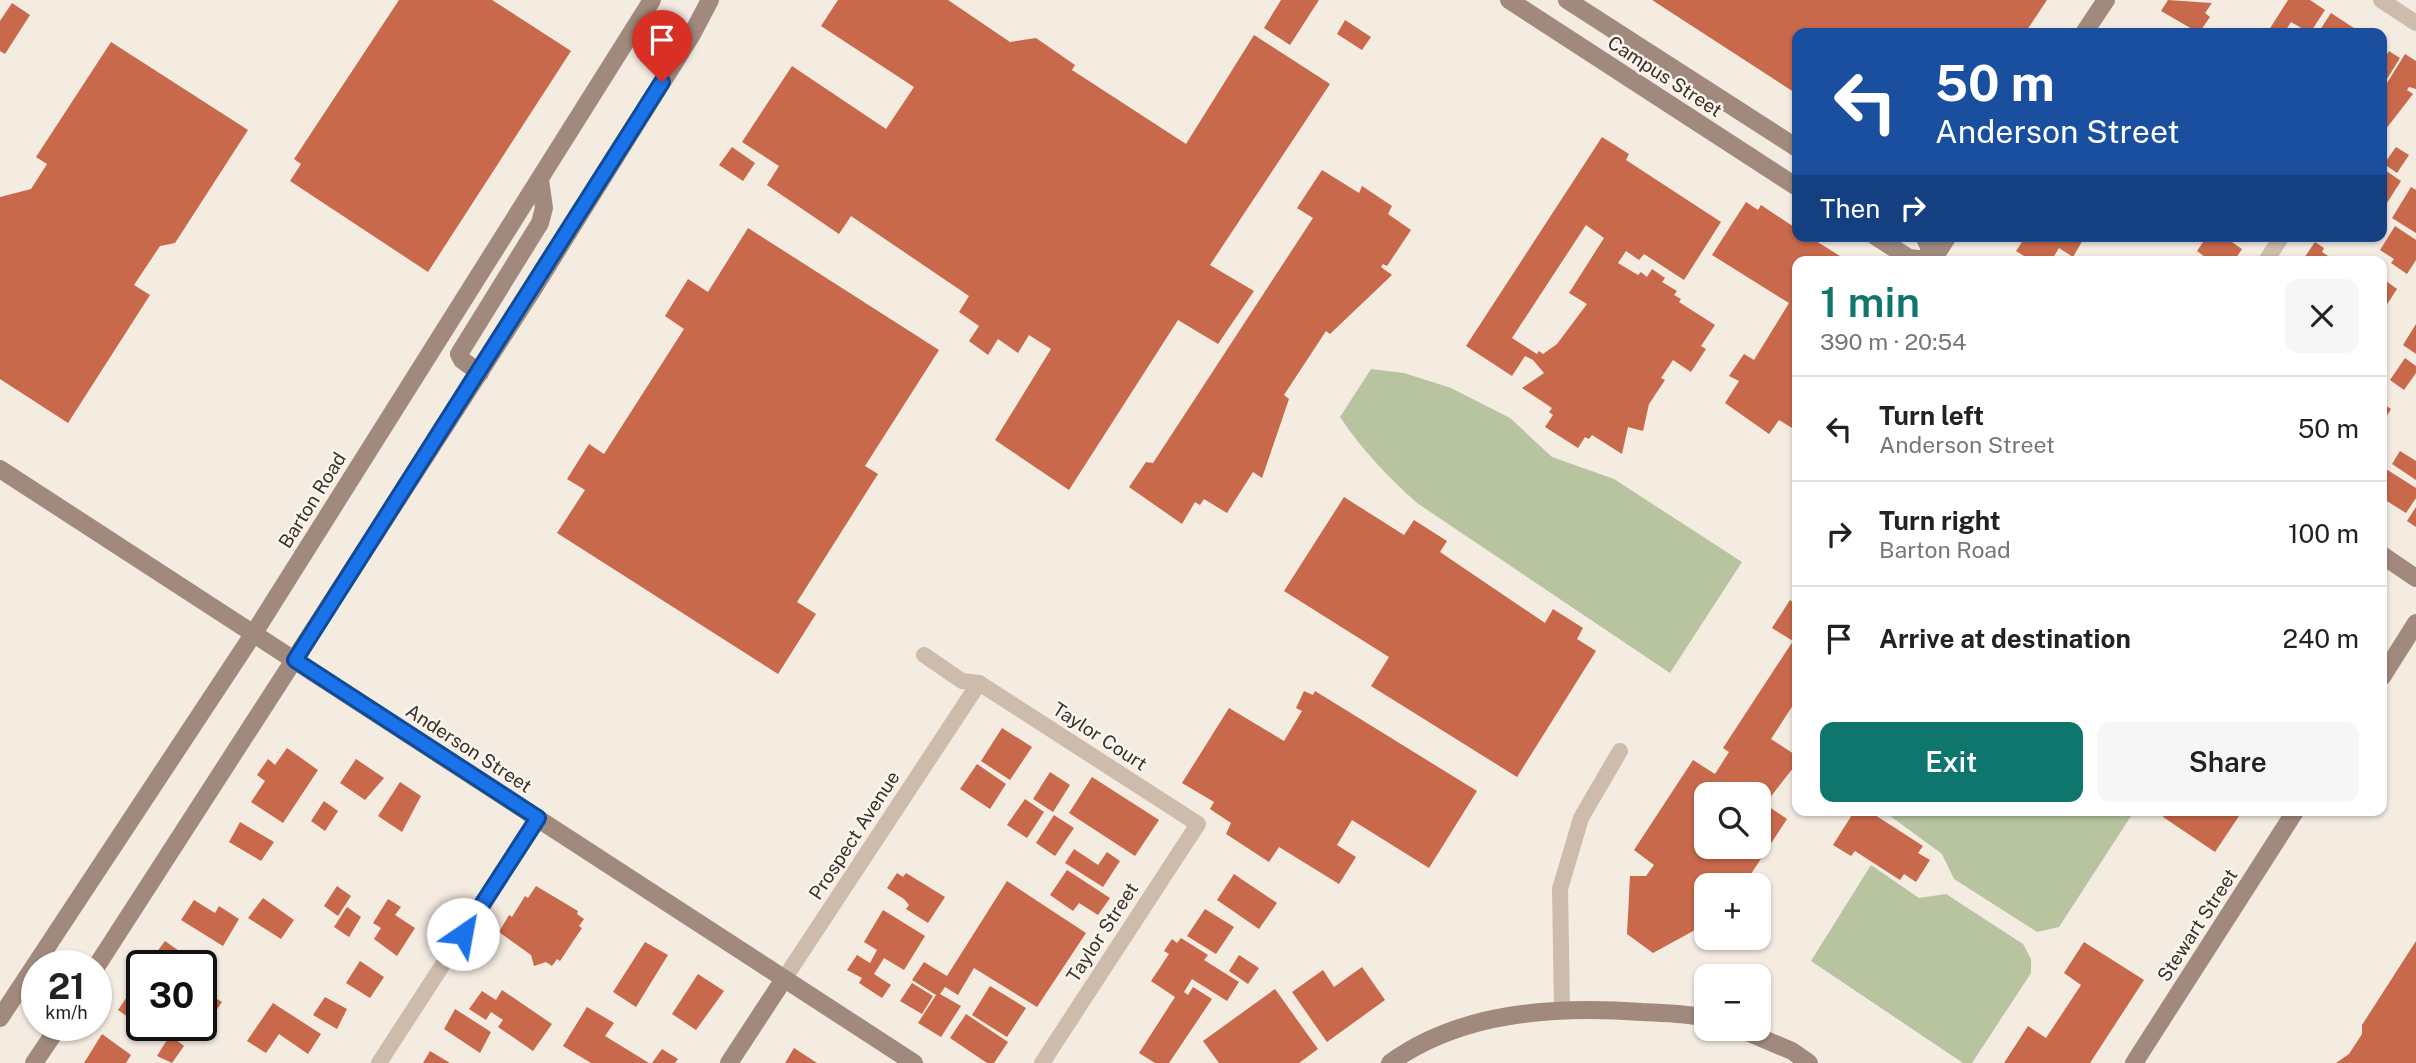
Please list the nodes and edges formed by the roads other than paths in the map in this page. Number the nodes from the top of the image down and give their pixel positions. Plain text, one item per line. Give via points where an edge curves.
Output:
1 (652, 0) edge
2 (710, 0) edge
3 (1509, 0) edge
4 (1567, 0) edge
5 (2106, 0) edge
6 (2381, 0) edge
7 (2416, 23) edge
8 (2087, 28) edge
9 (1792, 145) edge
10 (540, 180) junction
11 (1792, 184) edge
12 (1884, 242) edge
13 (1906, 256) edge
14 (480, 373) junction
15 (0, 469) edge
16 (2387, 558) edge
17 (2416, 578) edge
18 (2416, 623) edge
19 (254, 633) junction
20 (924, 655) dead end
21 (295, 660) junction
22 (2387, 669) edge
23 (979, 683) junction
24 (1620, 751) dead end
25 (2292, 816) edge
26 (538, 818) junction
27 (1198, 824) joint
28 (107, 950) edge
29 (784, 979) junction
30 (1562, 1009) junction
31 (1694, 1017) edge
32 (0, 1018) edge
33 (48, 1041) edge
34 (1768, 1041) edge
35 (34, 1063) edge
36 (379, 1063) edge
37 (729, 1063) edge
38 (914, 1063) edge
39 (1042, 1063) edge
40 (1390, 1063) edge
41 (1809, 1063) edge
42 (2134, 1063) edge

1 - 10 main road, Barton Road
2 - 14 main road
3 - 11 main road, Campus Street
4 - 9 main road, Campus Street
5 - 8 main road
6 - 7 street
10 - 14 main road via 544,208 540,223 459,354
10 - 19 main road, Barton Road
12 - 13 main road
14 - 21 main road
15 - 19 main road, Anderson Street
16 - 17 main road
18 - 22 main road
19 - 21 main road, Anderson Street
19 - 32 main road, Barton Road
20 - 23 street via 962,681
21 - 26 main road, Anderson Street
21 - 28 main road
23 - 27 street, Taylor Court
23 - 29 street, Prospect Avenue
24 - 30 street via 1581,818 1560,889
25 - 42 main road, Stewart Street
26 - 29 main road, Anderson Street
26 - 36 street
27 - 39 street, Taylor Street
29 - 37 main road, Prospect Avenue
29 - 38 main road, Anderson Street
30 - 31 main road
30 - 40 main road via 1448,1032
33 - 35 main road
34 - 41 main road

